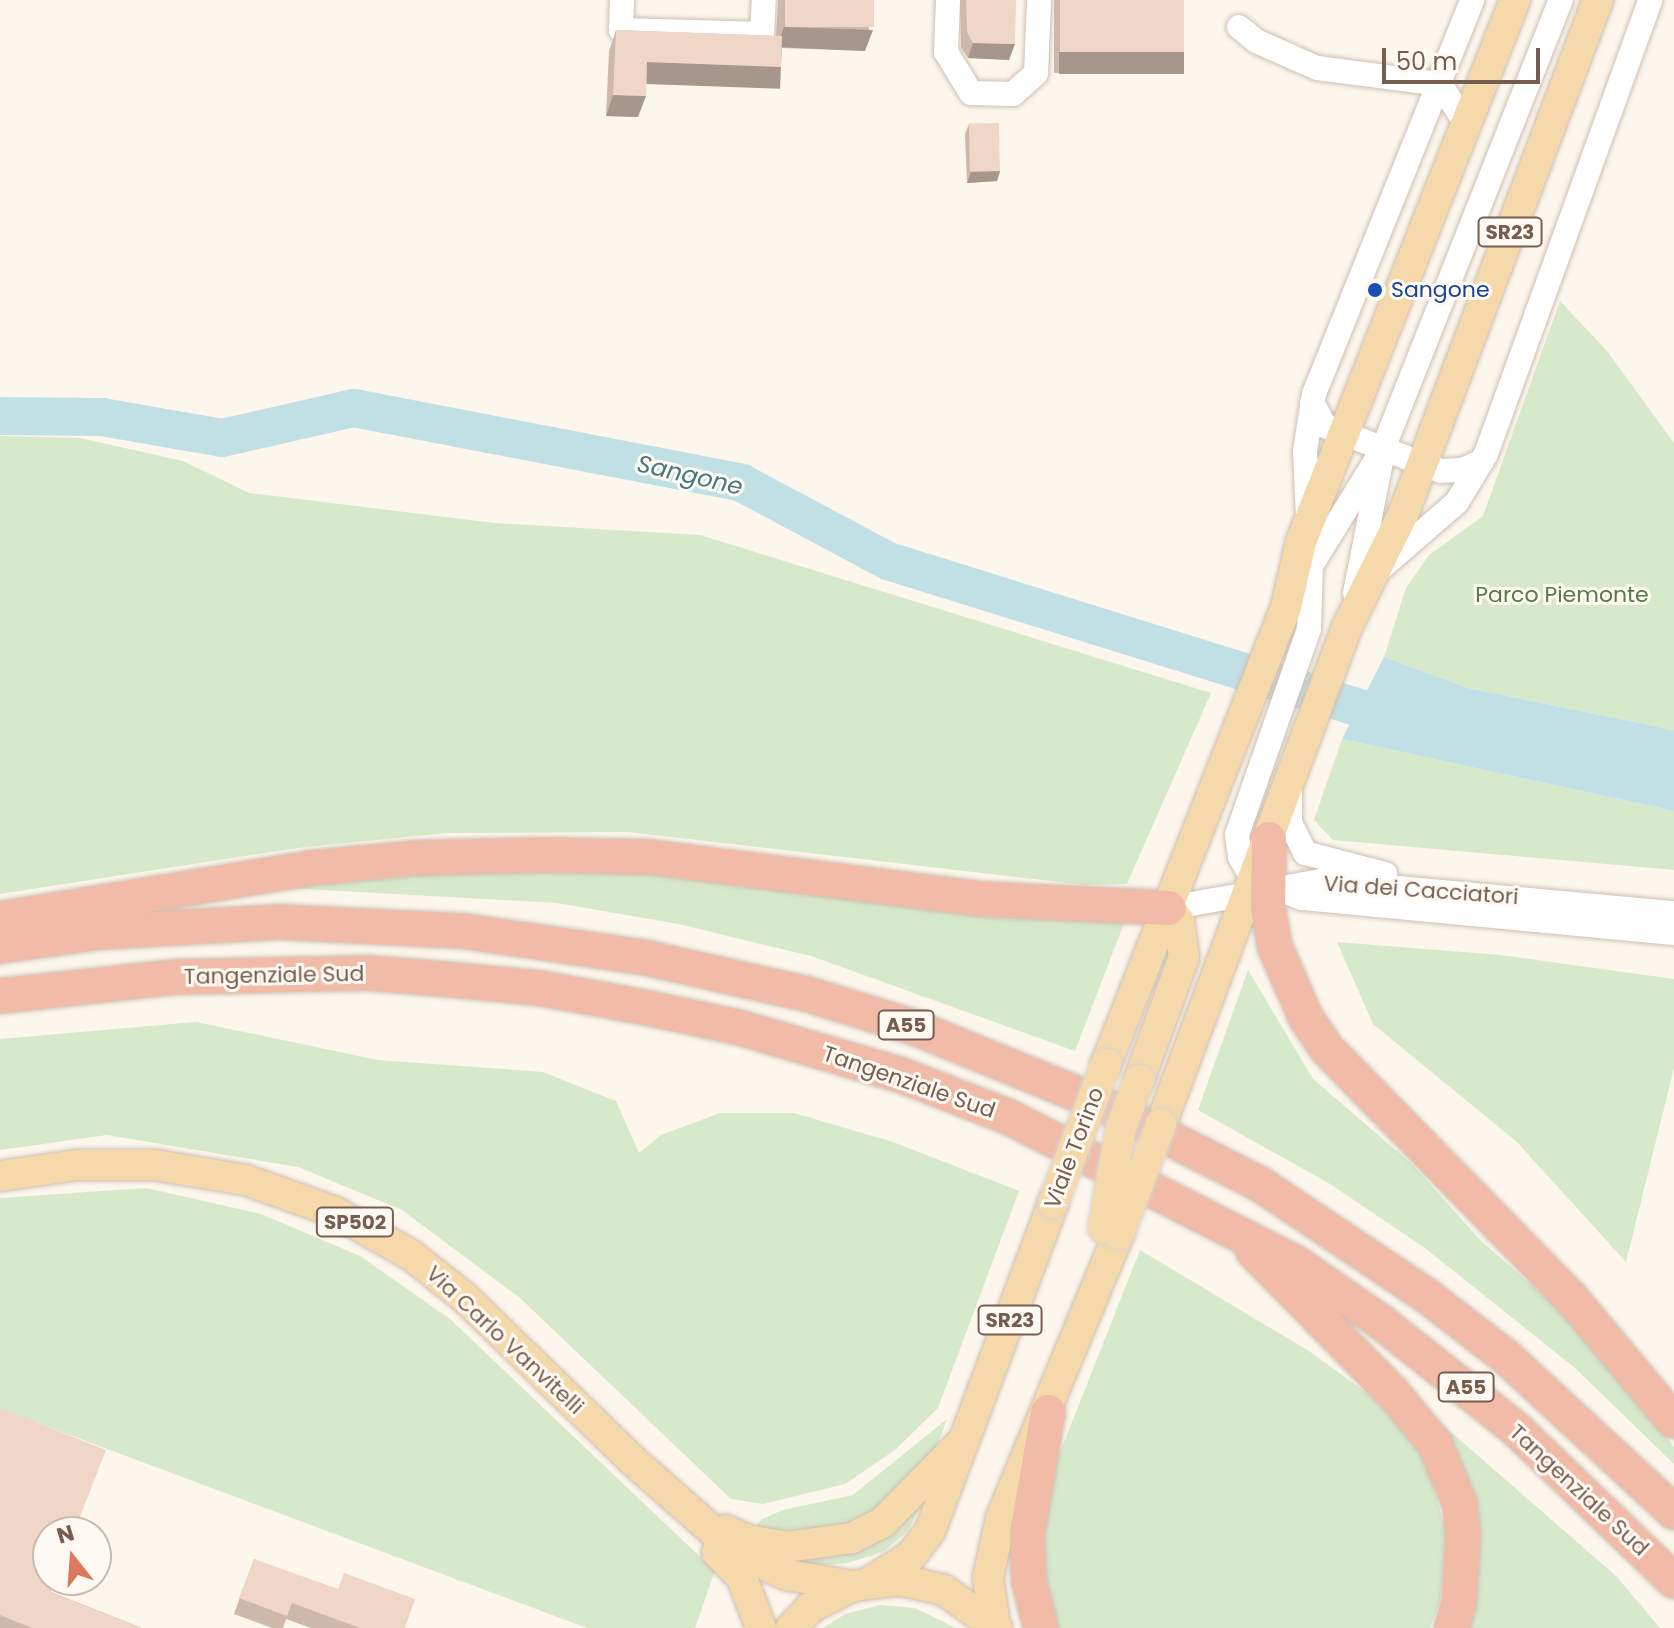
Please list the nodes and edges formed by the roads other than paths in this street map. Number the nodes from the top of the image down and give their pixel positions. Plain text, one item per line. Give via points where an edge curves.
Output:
1 (622, 0) edge
2 (764, 0) edge
3 (948, 0) edge
4 (1039, 0) edge
5 (1472, 0) edge
6 (1515, 0) edge
7 (1561, 0) edge
8 (1598, 0) edge
9 (1650, 0) edge
10 (1239, 27) dead end
11 (1440, 84) junction
12 (1467, 125) junction
13 (1312, 402) junction
14 (1343, 433) junction
15 (1383, 449) junction
16 (1482, 461) junction
17 (1422, 463) junction
18 (1309, 523) junction
19 (1311, 565) junction
20 (1372, 575) junction
21 (1282, 615) junction
22 (1343, 637) junction
23 (1290, 781) junction
24 (1269, 839) joint
25 (1409, 885) junction
26 (1260, 892) junction
27 (1169, 908) junction
28 (1674, 913) edge
29 (0, 919) edge
30 (1674, 933) edge
31 (0, 946) edge
32 (0, 996) edge
33 (0, 1176) edge
34 (1231, 1227) junction
35 (1111, 1232) junction
36 (1048, 1412) junction
37 (1674, 1421) edge
38 (968, 1436) junction
39 (631, 1459) junction
40 (1674, 1512) edge
41 (695, 1513) junction
42 (1674, 1581) edge
43 (861, 1584) junction
44 (996, 1627) edge
45 (761, 1628) edge
46 (791, 1628) edge
47 (1041, 1628) edge
48 (1452, 1628) edge

1 - 2 street via 621,30 762,34
3 - 4 street via 946,52 971,93 1013,94 1036,73
5 - 11 street
6 - 12 main road, SR23
7 - 15 street
8 - 17 main road, SR23
9 - 16 street
10 - 11 street via 1256,41 1317,68
11 - 12 street
11 - 13 street
12 - 14 main road, SR23
13 - 14 street via 1325,426
13 - 18 street via 1305,451
14 - 15 street
14 - 18 main road, SR23
15 - 17 street
15 - 19 street
15 - 22 street
16 - 17 street via 1451,471
16 - 20 street via 1457,502
17 - 20 main road, SR23
18 - 21 main road, SR23
19 - 21 street
19 - 26 street via 1309,629 1237,835 1240,857
20 - 22 main road, SR23
21 - 27 main road, Viale Torino / SR23
22 - 23 main road, SR23
23 - 24 main road, SR23
23 - 25 street via 1290,823 1305,853 1323,861 1373,867
24 - 26 highway
25 - 26 street, Via dei Cacciatori via 1321,881
25 - 28 street, Via dei Cacciatori
26 - 27 street, Via dei Cacciatori
26 - 30 street, Via dei Cacciatori
26 - 35 main road, SR23, bridge via 1230,944 1172,1096
26 - 37 highway via 1275,947 1306,1018 1327,1049 1571,1298
27 - 29 highway via 980,899 649,857 542,855 415,858 310,868
27 - 35 main road, bridge via 1179,921 1184,957 1121,1127
27 - 38 main road, Viale Torino / SR23, bridge
31 - 40 highway, A55 via 100,932 279,922 463,931 692,967 913,1027 1102,1104 1260,1184 1416,1288 1505,1356
32 - 34 highway, Tangenziale Sud / A55 via 176,977 368,973 539,988 643,1007 741,1028 901,1075 1009,1117
33 - 39 main road, Via Carlo Vanvitelli / SP502 via 77,1165 155,1165 246,1180 335,1212 435,1273
34 - 42 highway, Tangenziale Sud / A55 via 1297,1264 1448,1373 1574,1481
34 - 48 highway via 1321,1325 1393,1393 1435,1444 1460,1505 1463,1536 1461,1592
35 - 36 main road, SR23 via 1100,1280
36 - 44 main road, SR23 via 1001,1518 992,1553 988,1578
36 - 47 highway via 1027,1534 1029,1582
38 - 41 main road, SP502 via 883,1522 852,1538 812,1546 765,1545
38 - 43 main road, Viale Torino / SR23 via 922,1543
39 - 41 main road, Via Carlo Vanvitelli / SP502
39 - 45 main road, Via Carlo Vanvitelli / SP502 via 659,1496 742,1578
41 - 43 main road, Via Carlo Vanvitelli / SP502 via 731,1548 761,1567
43 - 44 main road, Via Carlo Vanvitelli via 899,1580 944,1590
43 - 46 main road, Viale Torino via 811,1607

